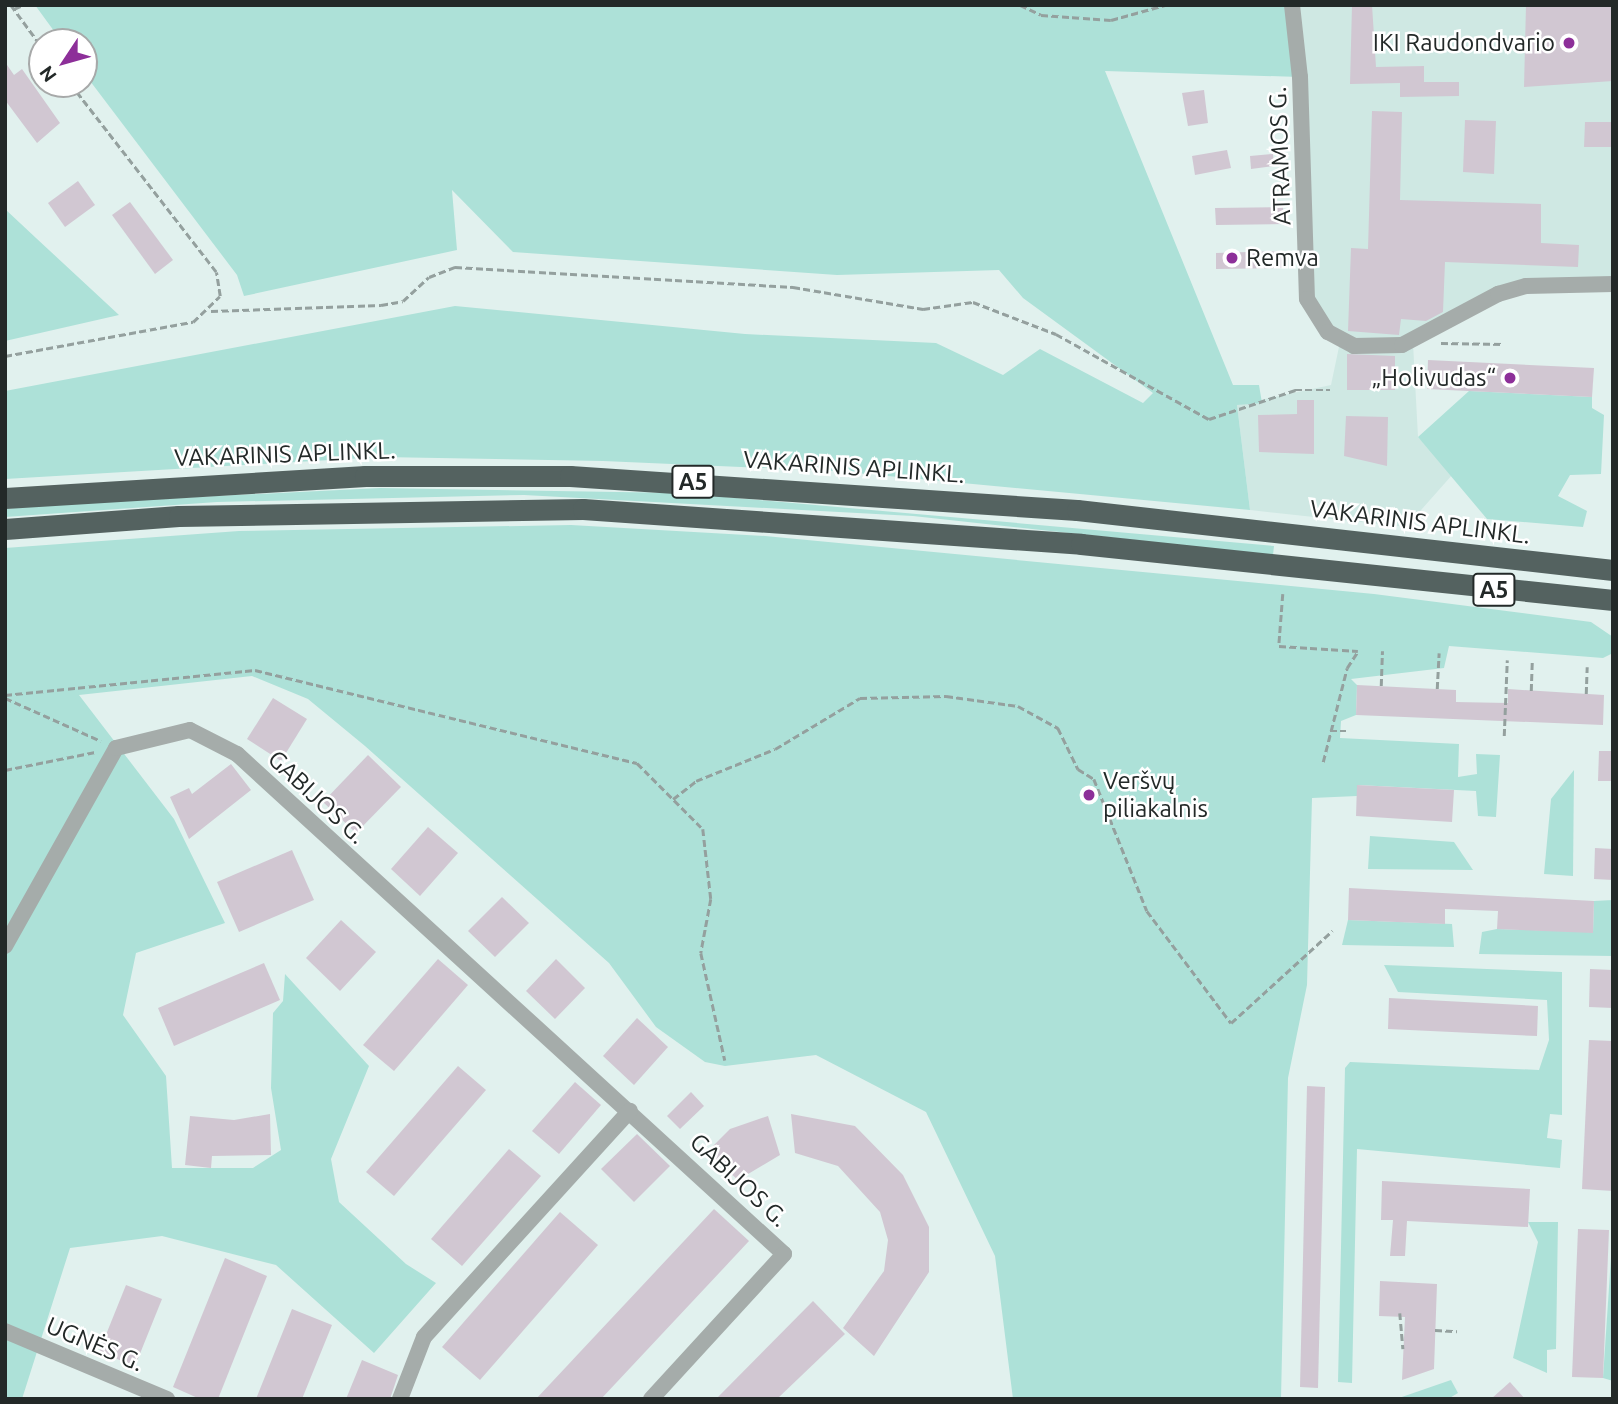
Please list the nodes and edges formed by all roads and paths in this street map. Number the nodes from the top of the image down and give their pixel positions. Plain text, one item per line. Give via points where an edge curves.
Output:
1 (23, 5) edge
2 (1020, 5) edge
3 (1165, 5) edge
4 (1292, 5) edge
5 (12, 7) edge
6 (28, 28) edge
7 (81, 98) edge
8 (1613, 284) edge
9 (211, 311) junction
10 (1413, 343) junction
11 (1504, 344) dead end
12 (5, 356) edge
13 (1330, 390) dead end
14 (5, 498) edge
15 (5, 529) edge
16 (1613, 570) edge
17 (1283, 594) dead end
18 (1613, 600) edge
19 (1382, 651) dead end
20 (1439, 653) dead end
21 (1507, 660) dead end
22 (1532, 661) dead end
23 (1587, 667) dead end
24 (1381, 686) dead end
25 (1437, 689) dead end
26 (1531, 691) dead end
27 (1586, 694) dead end
28 (5, 697) edge
29 (1330, 731) junction
30 (1346, 731) dead end
31 (1504, 736) dead end
32 (116, 748) junction
33 (1323, 762) dead end
34 (5, 770) edge
35 (673, 799) junction
36 (1332, 931) dead end
37 (5, 946) edge
38 (725, 1060) dead end
39 (630, 1111) junction
40 (1400, 1313) dead end
41 (1435, 1330) dead end
42 (5, 1331) edge
43 (1457, 1331) dead end
44 (1403, 1349) dead end
45 (167, 1399) edge
46 (400, 1399) edge
47 (650, 1399) edge

1 - 5 path
2 - 3 path via 1041,16 1111,20
4 - 10 street, ATRAMOS G. via 1307,299 1340,342
5 - 6 path
7 - 9 path via 216,272 220,296
8 - 10 street via 1540,285 1498,293
9 - 12 path via 141,336
9 - 13 path via 381,305 403,300 429,276 454,267 793,287 923,309 973,302 1068,340 1209,419 1295,390
10 - 11 path
14 - 16 highway, VAKARINIS APLINKL. / A5 via 337,478 570,476 1063,509
15 - 18 highway, A5 via 366,509 583,509 786,518
17 - 29 path via 1279,646 1358,651
19 - 24 path
20 - 25 path
21 - 31 path
22 - 26 path
23 - 27 path
28 - 32 path
28 - 35 path via 255,670 637,762
29 - 30 path
29 - 33 path
32 - 34 path
32 - 37 street
32 - 39 street, GABIJOS G. via 190,730 237,754
35 - 36 path via 696,781 775,749 860,698 946,696 1018,706 1058,728 1078,769 1094,779 1147,911 1231,1023
35 - 38 path via 703,829 711,899 701,953
39 - 46 street via 424,1337
39 - 47 street, GABIJOS G. via 784,1254
40 - 44 path
41 - 43 path
42 - 45 street, UGNĖS G.

